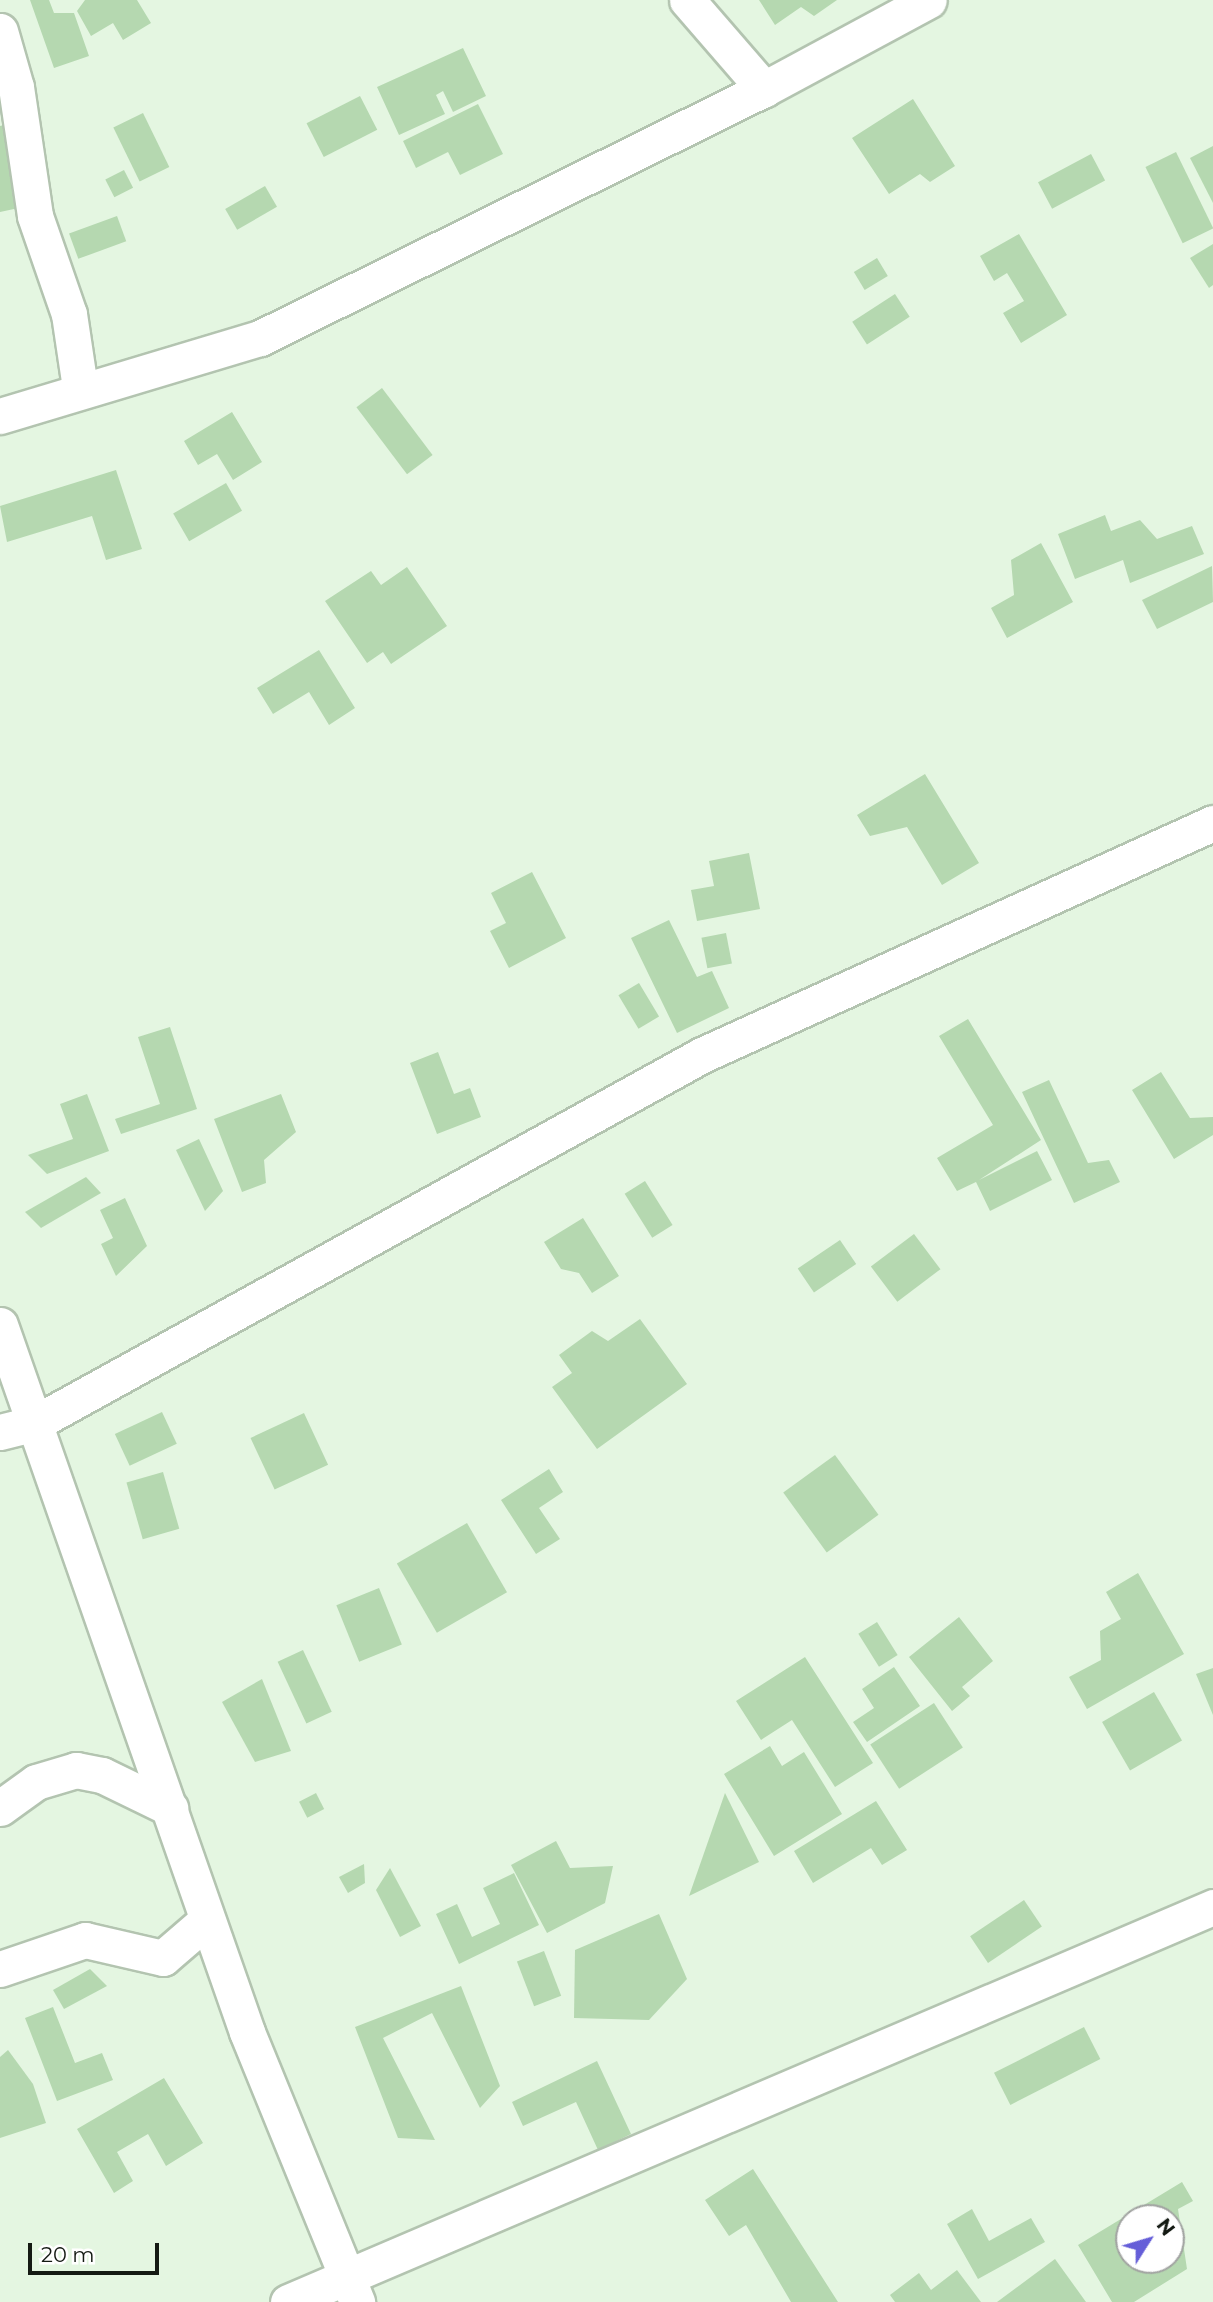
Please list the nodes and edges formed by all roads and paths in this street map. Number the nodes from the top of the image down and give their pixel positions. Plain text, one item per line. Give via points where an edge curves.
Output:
1 (687, 0) edge
2 (929, 0) edge
3 (0, 31) edge
4 (764, 89) junction
5 (80, 388) junction
6 (0, 416) edge
7 (1213, 823) edge
8 (0, 1325) edge
9 (17, 1428) edge
10 (0, 1808) edge
11 (170, 1808) junction
12 (1213, 1907) edge
13 (206, 1921) junction
14 (0, 1969) edge
15 (352, 2291) edge
16 (288, 2302) edge

1 - 4 street
2 - 4 street
3 - 5 street via 16,88 35,216 69,314
4 - 5 street via 260,338
5 - 6 street
7 - 9 street via 702,1055
8 - 9 street
9 - 11 street
10 - 11 street via 36,1782 76,1770 102,1775
11 - 13 street
12 - 15 street
13 - 14 street via 163,1958 85,1940
13 - 15 street
15 - 16 street

